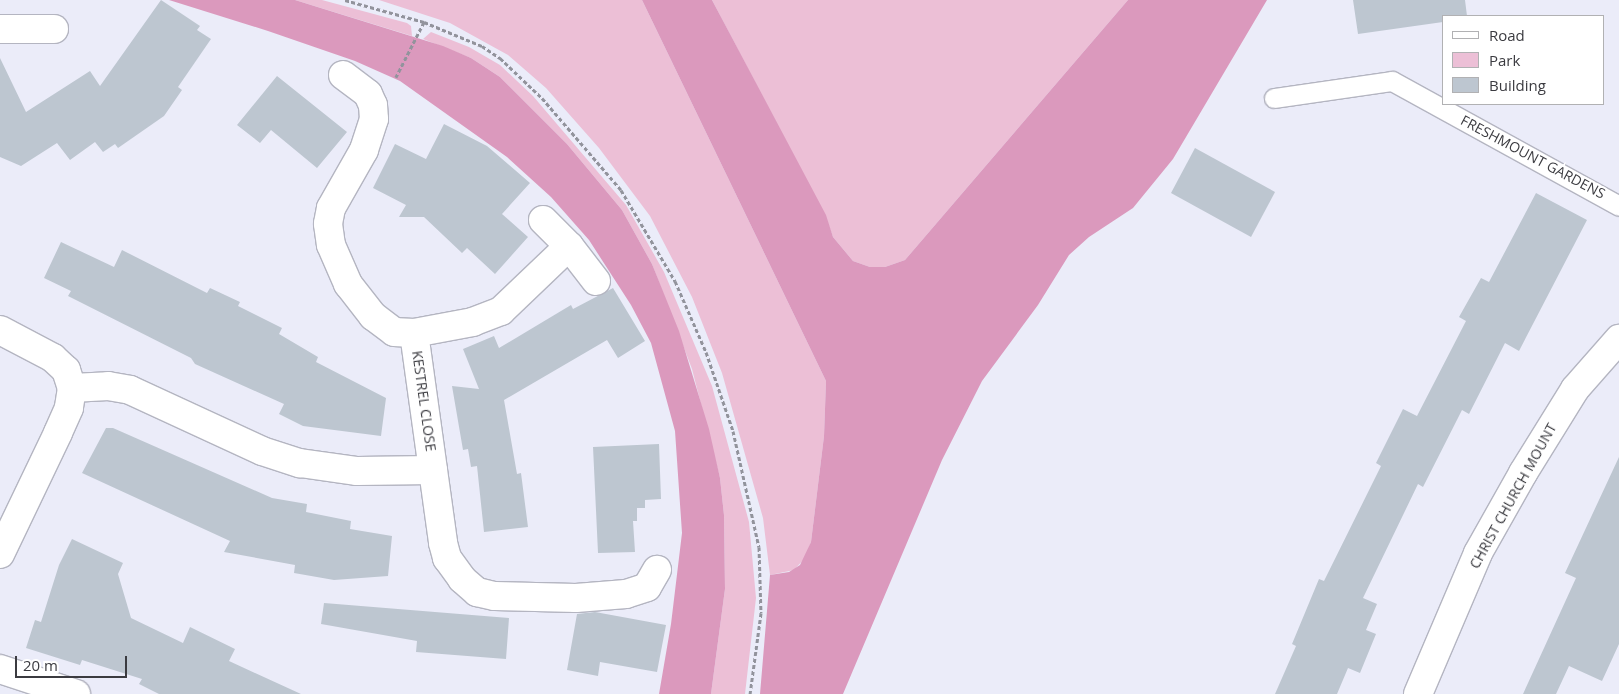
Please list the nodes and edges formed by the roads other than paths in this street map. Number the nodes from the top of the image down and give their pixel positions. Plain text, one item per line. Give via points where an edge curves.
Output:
1 (0, 29) edge
2 (54, 30) dead end
3 (343, 75) dead end
4 (1274, 98) dead end
5 (1619, 206) edge
6 (543, 220) dead end
7 (569, 246) junction
8 (596, 281) dead end
9 (0, 330) edge
10 (414, 333) junction
11 (1619, 339) edge
12 (72, 388) junction
13 (433, 470) junction
14 (0, 554) edge
15 (656, 570) dead end
16 (0, 668) edge
17 (76, 694) edge
18 (1418, 694) edge

1 - 2 street
3 - 10 street via 358,83 372,100 373,126 332,208 330,238 343,274 369,312 394,332
4 - 5 lane, FRESHMOUNT GARDENS via 1392,81
6 - 7 street
7 - 8 street
7 - 10 street, KESTREL CLOSE via 501,310 473,322
9 - 12 street via 53,358 66,370
10 - 13 street, KESTREL CLOSE
11 - 18 street, CHRIST CHURCH MOUNT via 1575,389 1523,473 1478,553
12 - 13 street, KESTREL CLOSE via 108,386 130,390 262,451 300,463 357,471
12 - 14 street via 69,408
13 - 15 street via 447,558 462,579 477,592 515,598 614,596 642,590
16 - 17 street

